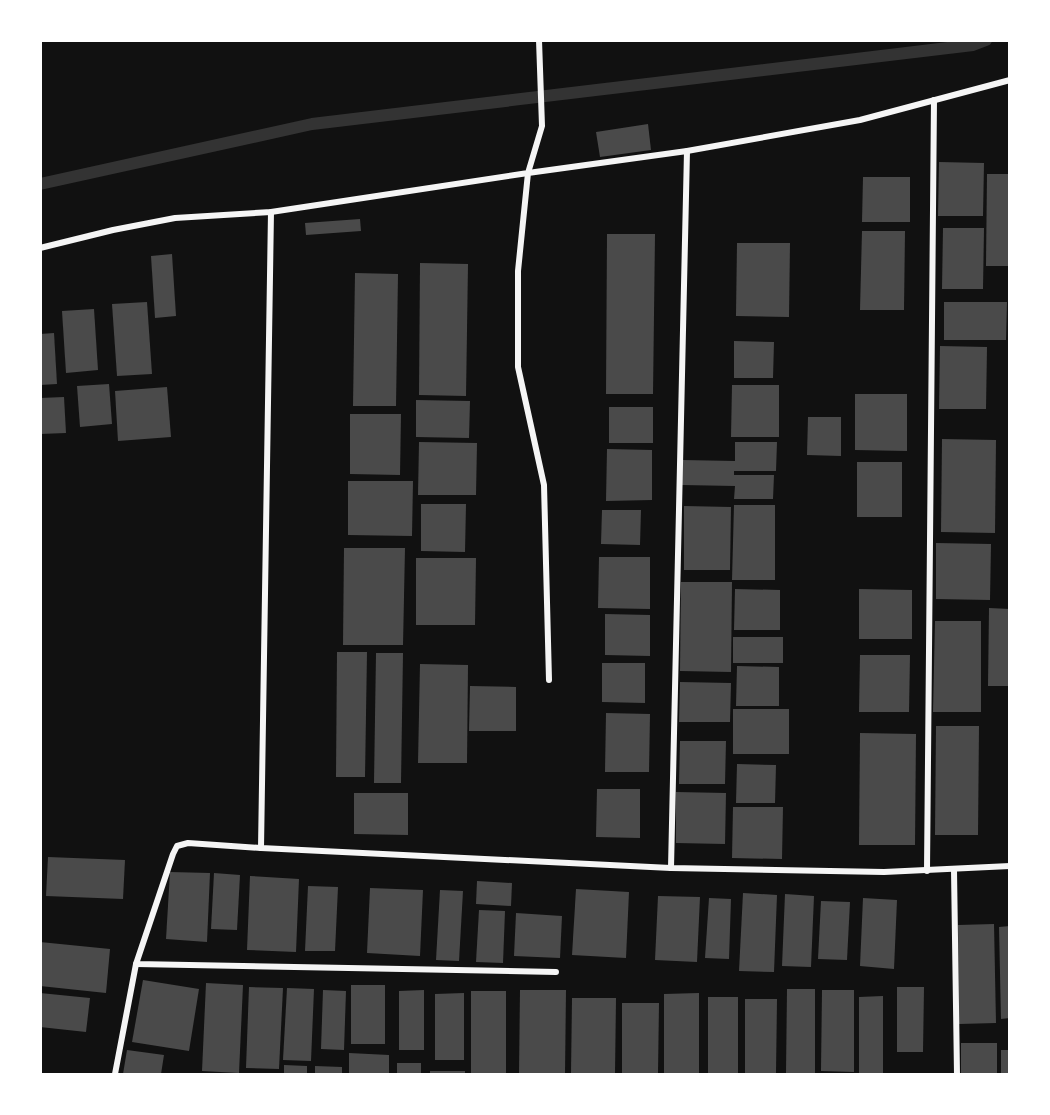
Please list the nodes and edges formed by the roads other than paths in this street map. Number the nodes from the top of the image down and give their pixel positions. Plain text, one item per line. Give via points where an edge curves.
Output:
1 (539, 40) edge
2 (1010, 80) edge
3 (934, 100) junction
4 (687, 152) junction
5 (528, 173) junction
6 (271, 212) junction
7 (40, 248) edge
8 (549, 680) dead end
9 (261, 848) junction
10 (1010, 866) edge
11 (671, 868) junction
12 (954, 870) junction
13 (927, 871) junction
14 (136, 964) junction
15 (556, 972) dead end
16 (115, 1074) edge
17 (957, 1074) edge

1 - 5 street via 542,126
2 - 3 street
3 - 4 street via 860,120
3 - 13 street
4 - 5 street
4 - 11 street
5 - 6 street
5 - 8 street via 518,271 518,367 544,485
6 - 7 street via 176,218
6 - 9 street
9 - 11 street
9 - 14 street via 188,843 177,846
10 - 12 street
11 - 13 street
12 - 13 street
12 - 17 street
14 - 15 street
14 - 16 street

